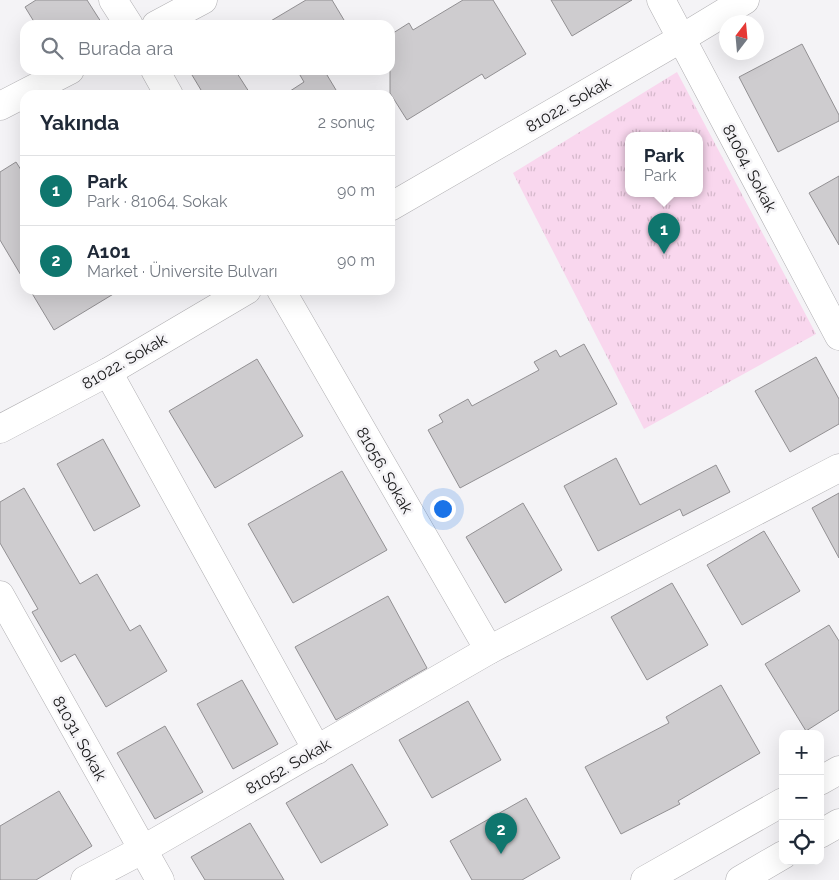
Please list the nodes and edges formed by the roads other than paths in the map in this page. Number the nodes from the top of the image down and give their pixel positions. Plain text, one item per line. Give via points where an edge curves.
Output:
1 (114, 0) edge
2 (203, 0) edge
3 (661, 0) edge
4 (745, 0) edge
5 (126, 20) edge
6 (165, 20) edge
7 (682, 38) junction
8 (60, 75) edge
9 (158, 75) edge
10 (31, 90) edge
11 (167, 90) edge
12 (20, 96) edge
13 (0, 106) edge
14 (395, 204) edge
15 (239, 295) edge
16 (284, 295) edge
17 (839, 336) edge
18 (108, 372) junction
19 (0, 429) edge
20 (839, 468) edge
21 (0, 595) edge
22 (489, 650) junction
23 (317, 750) junction
24 (839, 770) edge
25 (824, 779) edge
26 (779, 804) edge
27 (839, 823) edge
28 (824, 832) edge
29 (142, 850) junction
30 (779, 857) edge
31 (85, 880) edge
32 (160, 880) edge
33 (645, 880) edge
34 (740, 880) edge

1 - 5 street
2 - 6 street
3 - 7 street, 81064. Sokak
4 - 7 street, 81022. Sokak
7 - 14 street, 81022. Sokak
7 - 17 street, 81064. Sokak
8 - 10 street
9 - 11 street
12 - 13 street
15 - 18 street, 81022. Sokak
16 - 22 street, 81056. Sokak
18 - 19 street, 81022. Sokak
18 - 23 street
20 - 22 street, 81052. Sokak
21 - 29 street, 81031. Sokak
22 - 23 street, 81052. Sokak
23 - 29 street, 81052. Sokak
24 - 25 street
26 - 33 street
27 - 28 street
29 - 31 street, 81052. Sokak
29 - 32 street, 81031. Sokak
30 - 34 street

